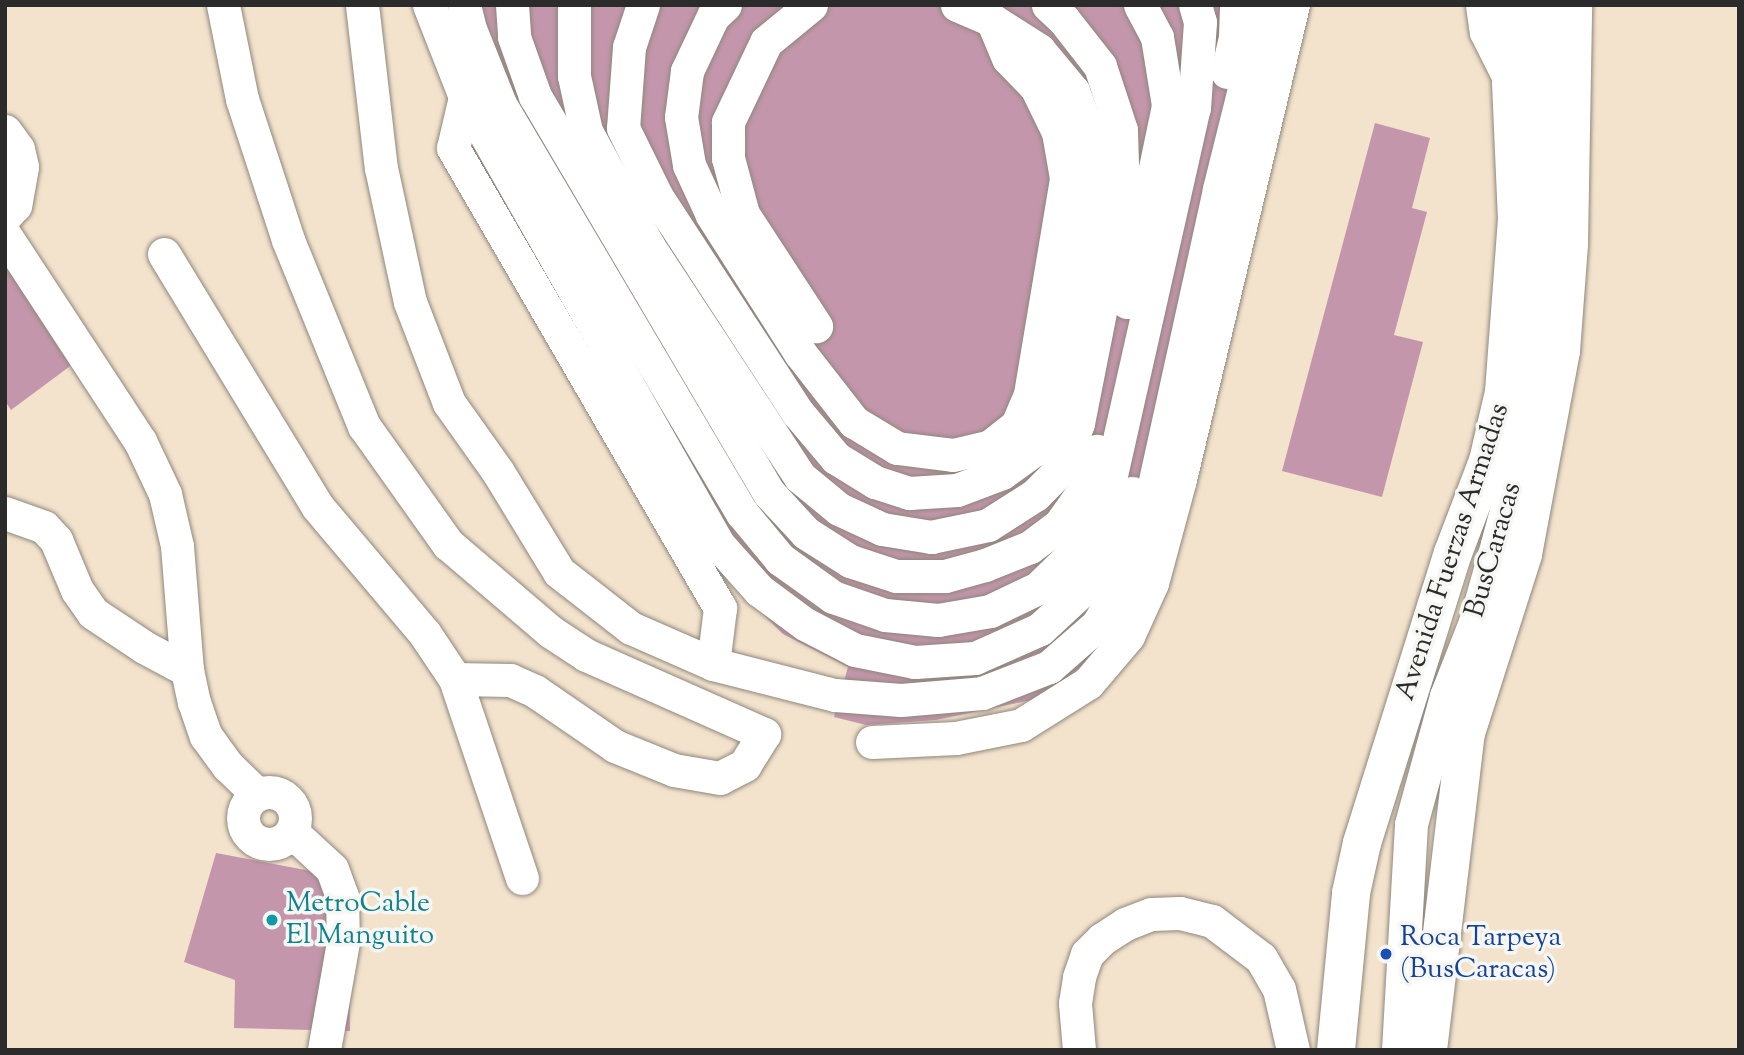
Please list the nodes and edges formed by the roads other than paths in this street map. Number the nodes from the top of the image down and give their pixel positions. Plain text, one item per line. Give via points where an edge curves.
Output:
1 (223, 5) edge
2 (362, 5) edge
3 (429, 5) edge
4 (464, 5) edge
5 (512, 5) edge
6 (574, 5) edge
7 (643, 5) edge
8 (725, 5) edge
9 (811, 5) edge
10 (957, 5) edge
11 (1048, 5) edge
12 (1140, 5) edge
13 (1195, 5) edge
14 (1236, 5) edge
15 (1265, 5) edge
16 (1293, 5) edge
17 (1482, 5) edge
18 (1513, 5) edge
19 (1545, 5) edge
20 (1573, 5) edge
21 (992, 20) junction
22 (1511, 82) junction
23 (466, 97) junction
24 (5, 131) edge
25 (5, 216) edge
26 (5, 235) edge
27 (164, 254) dead end
28 (816, 326) dead end
29 (5, 513) edge
30 (713, 664) junction
31 (187, 670) junction
32 (455, 679) junction
33 (872, 741) dead end
34 (1381, 782) junction
35 (522, 878) dead end
36 (1397, 1049) edge
37 (324, 1050) edge
38 (1079, 1050) edge
39 (1293, 1050) edge
40 (1336, 1050) edge

1 - 32 street via 242,99 288,240 364,426 448,544 551,632 586,655 764,734 745,765 720,778 674,770 615,746 535,691 510,680
2 - 30 street via 381,168 407,289 449,403 498,471 559,572 631,628
3 - 23 street
4 - 13 street via 500,104 742,513 780,559 833,597 885,615 938,620 990,611 1038,587 1076,551 1104,506 1194,108 1200,22
5 - 12 street via 514,37 535,96 769,493 806,533 850,561 896,576 945,576 1030,547 1060,524 1090,482 1168,105 1157,37
6 - 11 street via 574,76 586,131 649,247 800,477 839,509 882,529 931,537 988,524 1035,495 1061,469 1078,423 1123,195 1121,130 1100,66
7 - 21 street via 629,47 623,128 657,197 798,413 836,458 875,482 909,493 957,490 1002,473 1034,450 1050,424 1095,175 1088,132 1073,91 1039,50
8 - 21 street via 713,16 687,71 681,117 688,165 712,215 800,353 853,422 897,448 953,455 989,447 1007,433 1017,425 1030,394 1066,178 1058,132 1036,87 1009,58
9 - 28 street via 766,41 728,122 728,158 743,214
10 - 21 street
14 - 23 street via 1235,36 1124,528 1091,582 1040,629 975,658 915,662 855,650 805,624 759,590 718,544
15 - 30 street via 1219,189 1138,558 1097,625 1049,667 982,693 901,700 835,695
16 - 33 street via 1180,479 1152,583 1128,636 1088,683 1021,725 956,738
17 - 22 street via 1486,32
18 - 22 main road, Avenida Fuerzas Armadas
19 - 36 street, BusCaracas via 1542,264 1519,462 1475,622 1446,696 1411,824
20 - 36 main road, Avenida Fuerzas Armadas via 1569,244 1561,351 1523,554 1466,733
22 - 34 main road, Avenida Fuerzas Armadas via 1517,220 1504,392 1488,461 1453,553
23 - 30 street via 453,148 720,608
24 - 25 street via 18,149 22,167 15,205
26 - 31 street via 140,442 165,494 177,546
27 - 32 street via 317,506 425,634
29 - 31 street via 44,527 57,540 93,613
31 - 37 street via 206,736 257,794 247,802 244,829 262,844 276,844 292,832 332,869 341,895 343,942
32 - 35 street
34 - 36 main road via 1365,959
34 - 40 main road, Avenida Fuerzas Armadas via 1351,893
38 - 39 street via 1075,1003 1087,954 1125,924 1152,914 1180,913 1212,921 1261,958 1279,989

